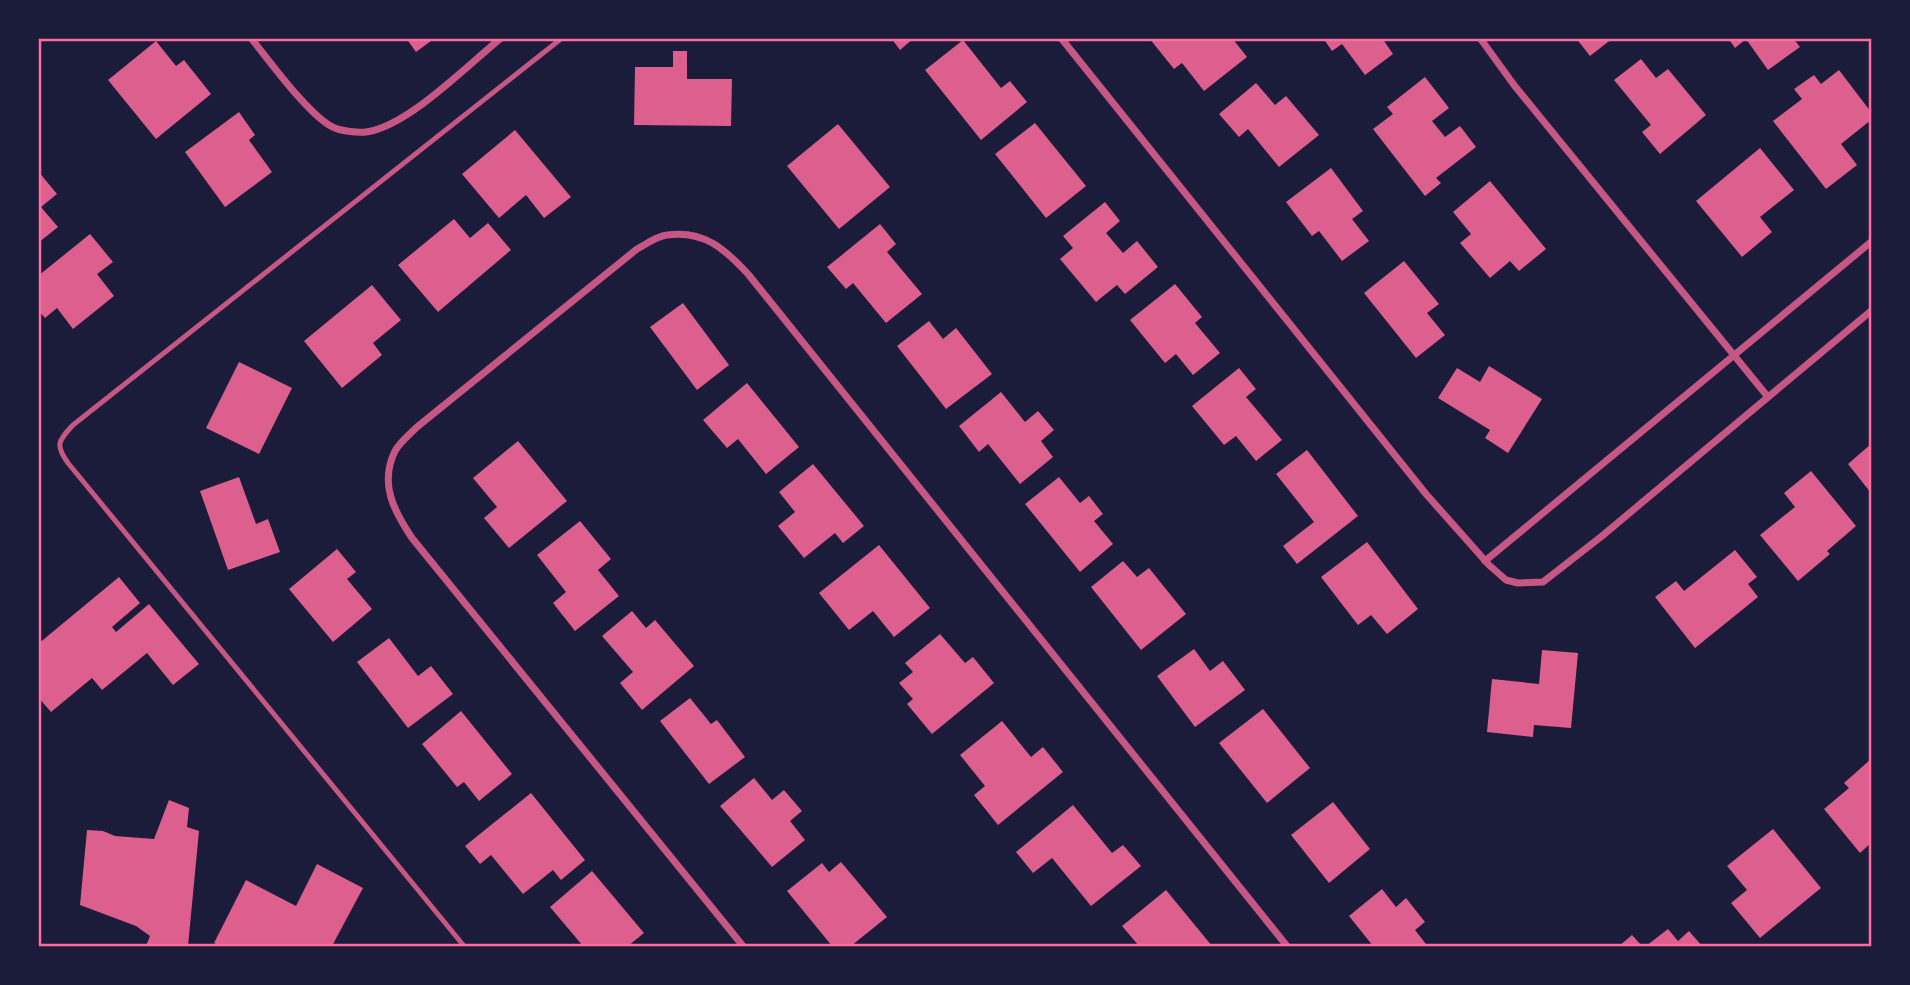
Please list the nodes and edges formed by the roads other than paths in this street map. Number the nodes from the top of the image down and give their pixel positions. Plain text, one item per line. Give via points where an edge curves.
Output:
1 (251, 38) edge
2 (501, 38) edge
3 (562, 38) edge
4 (1061, 38) edge
5 (1480, 38) edge
6 (1871, 242) edge
7 (1871, 311) edge
8 (1734, 355) junction
9 (1768, 397) junction
10 (1485, 561) junction
11 (464, 947) edge
12 (743, 947) edge
13 (1287, 947) edge

1 - 2 street via 309,108 333,128 365,133 394,123 419,106
3 - 11 lane via 73,425 59,444 68,463
4 - 10 street via 1426,494
5 - 8 street
6 - 8 street
7 - 9 street
8 - 9 street
8 - 10 street
9 - 10 street via 1543,582 1506,580
12 - 13 street via 412,538 394,510 387,480 395,450 417,427 637,249 665,234 698,236 726,250 748,274

